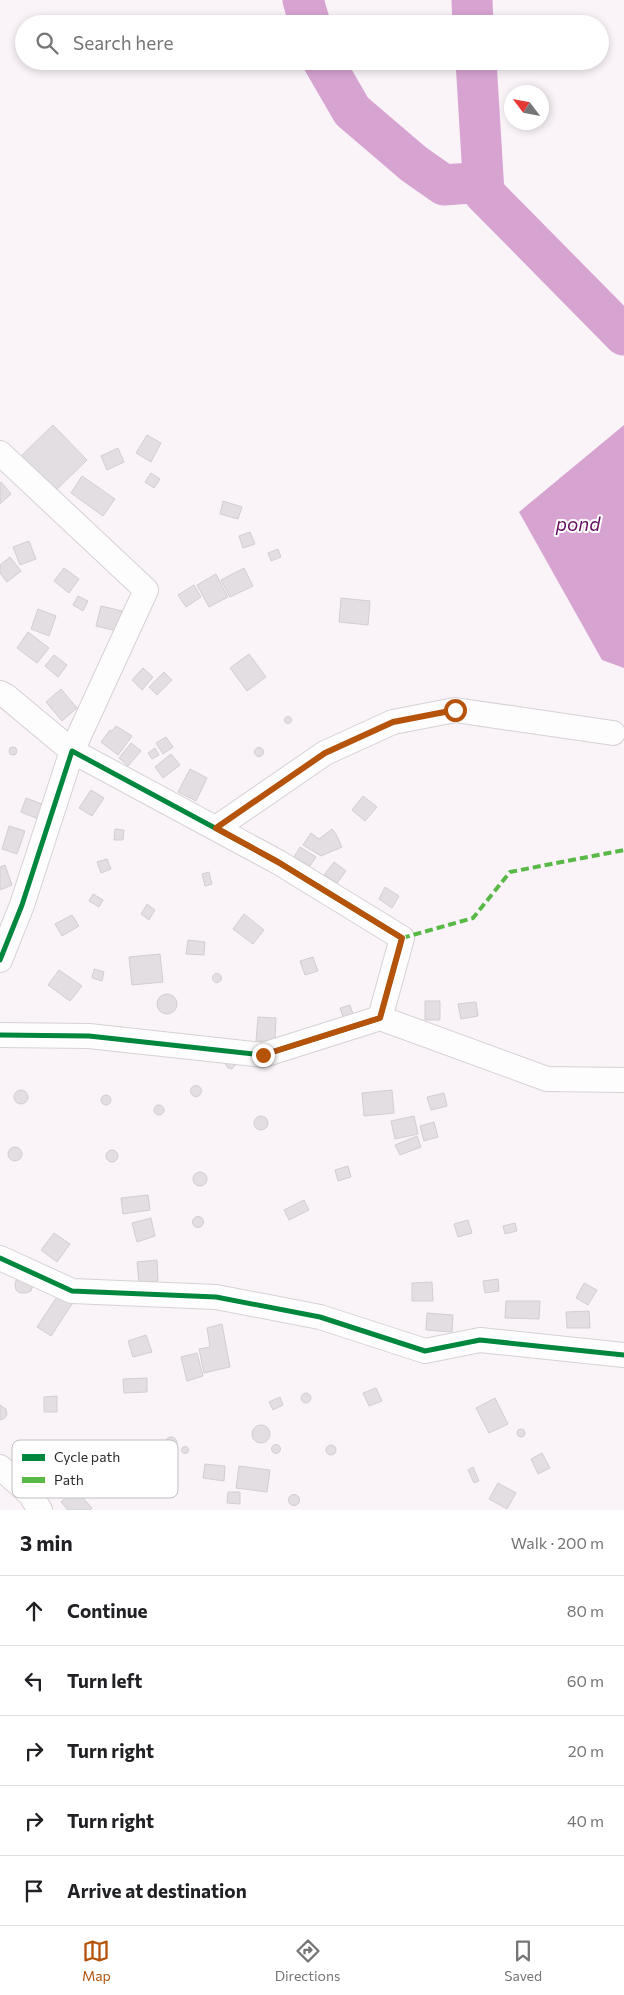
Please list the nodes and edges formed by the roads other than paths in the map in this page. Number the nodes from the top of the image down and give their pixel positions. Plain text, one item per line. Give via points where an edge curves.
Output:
1 (0, 453) edge
2 (0, 693) edge
3 (613, 733) dead end
4 (72, 751) junction
5 (216, 828) junction
6 (0, 960) edge
7 (380, 1018) junction
8 (0, 1035) edge
9 (624, 1080) edge
10 (0, 1258) edge
11 (624, 1355) edge
12 (0, 1467) edge
13 (12, 1478) edge
14 (32, 1498) edge
15 (40, 1510) edge

1 - 4 street via 146,590
2 - 4 street
3 - 5 street via 455,710 393,722 325,753
4 - 5 street
4 - 6 street via 22,905
5 - 7 street via 402,938
7 - 8 street via 263,1055 89,1036
7 - 9 street via 547,1079
10 - 11 street via 72,1291 216,1297 320,1317 425,1351 480,1340
12 - 13 street
14 - 15 street

